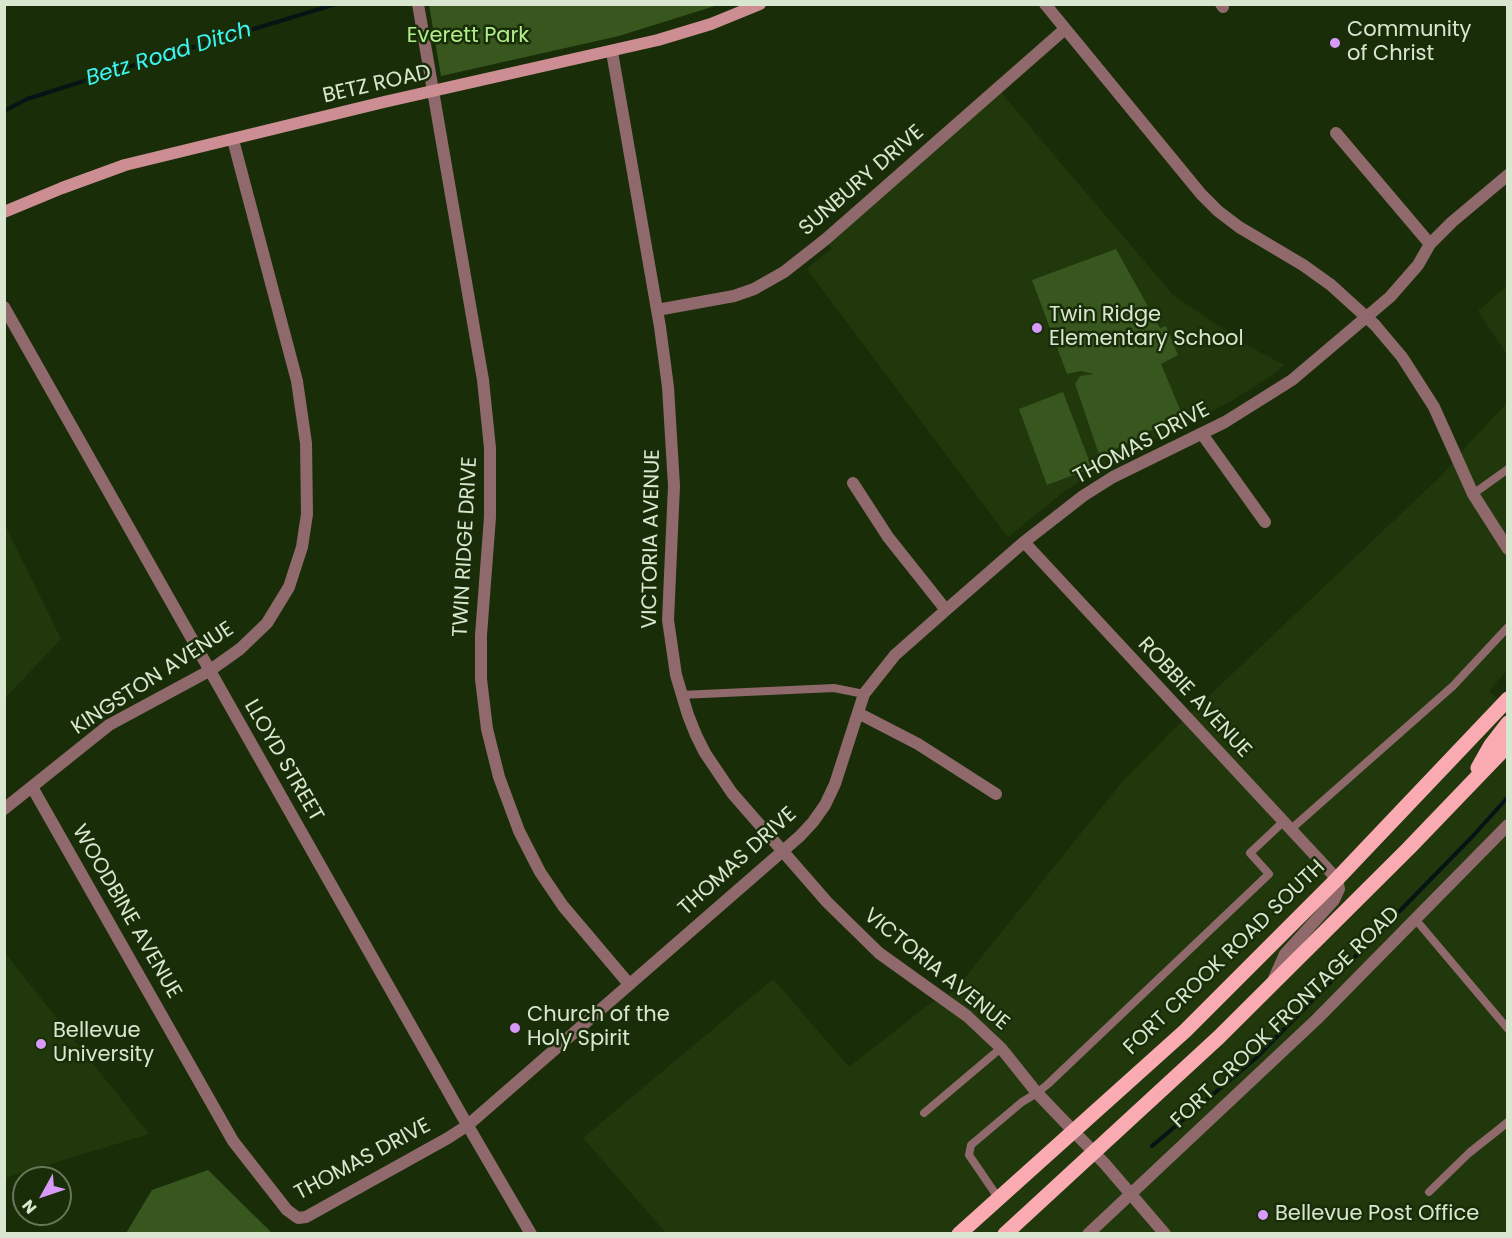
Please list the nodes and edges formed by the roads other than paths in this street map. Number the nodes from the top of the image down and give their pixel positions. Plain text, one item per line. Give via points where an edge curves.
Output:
1 (418, 4) edge
2 (760, 4) edge
3 (1045, 4) edge
4 (1065, 29) junction
5 (612, 52) junction
6 (434, 92) junction
7 (1336, 133) dead end
8 (232, 140) junction
9 (1508, 175) edge
10 (4, 212) edge
11 (1430, 244) junction
12 (4, 307) edge
13 (657, 310) junction
14 (1367, 316) junction
15 (1202, 434) junction
16 (1508, 469) edge
17 (853, 483) dead end
18 (1473, 494) junction
19 (1264, 522) dead end
20 (1024, 542) junction
21 (1508, 549) edge
22 (946, 610) junction
23 (1508, 627) edge
24 (209, 671) junction
25 (864, 694) junction
26 (681, 695) junction
27 (1508, 699) edge
28 (858, 712) junction
29 (1508, 723) edge
30 (1508, 745) edge
31 (32, 787) junction
32 (1466, 789) junction
33 (996, 794) dead end
34 (4, 809) edge
35 (1508, 825) edge
36 (1287, 826) junction
37 (783, 850) junction
38 (1337, 879) junction
39 (1416, 920) junction
40 (629, 984) junction
41 (1271, 985) junction
42 (1508, 1029) edge
43 (1001, 1048) junction
44 (186, 1057) joint
45 (1037, 1094) junction
46 (924, 1113) dead end
47 (1508, 1122) edge
48 (468, 1125) junction
49 (1073, 1133) junction
50 (1093, 1152) junction
51 (1429, 1192) dead end
52 (1131, 1193) junction
53 (999, 1198) junction
54 (531, 1233) edge
55 (959, 1233) edge
56 (1005, 1233) edge
57 (1088, 1233) edge
58 (1166, 1233) edge

1 - 6 street, TWIN RIDGE DRIVE
2 - 5 street, BETZ ROAD via 711,24
3 - 4 street
4 - 13 street, SUNBURY DRIVE via 784,272 734,296
4 - 14 street via 1201,195 1239,227 1331,285
5 - 6 street, BETZ ROAD
5 - 13 street, VICTORIA AVENUE
6 - 8 street, BETZ ROAD
6 - 40 street, TWIN RIDGE DRIVE via 481,368 490,448 490,518 481,635 487,729 519,831 540,872 563,906
7 - 11 street
8 - 10 street, BETZ ROAD via 125,165
8 - 24 street, KINGSTON AVENUE via 297,381 306,443 308,514 290,587 267,623 240,650
9 - 11 street, THOMAS DRIVE
11 - 14 street, THOMAS DRIVE via 1404,284
12 - 24 street, LLOYD STREET
13 - 26 street, VICTORIA AVENUE via 673,452 668,620
14 - 15 street, THOMAS DRIVE via 1283,386
14 - 18 street via 1402,357 1429,398
15 - 19 street
15 - 20 street, THOMAS DRIVE via 1113,477
16 - 18 lane
17 - 22 street via 888,537
18 - 21 street
20 - 22 street, THOMAS DRIVE
20 - 36 street, ROBBIE AVENUE
22 - 25 street, THOMAS DRIVE via 896,656
23 - 36 lane via 1453,686
24 - 31 street, KINGSTON AVENUE via 109,725
24 - 48 street, LLOYD STREET
25 - 26 lane via 834,688
25 - 28 street, THOMAS DRIVE
26 - 37 street, VICTORIA AVENUE via 696,735 718,773
27 - 38 main road, FORT CROOK ROAD SOUTH
28 - 33 street via 918,744
28 - 37 street, THOMAS DRIVE via 825,805
29 - 32 main road via 1491,744
30 - 32 main road
31 - 34 street, KINGSTON AVENUE
31 - 44 street, WOODBINE AVENUE
32 - 41 main road
35 - 39 street, FORT CROOK FRONTAGE ROAD
36 - 38 street, ROBBIE AVENUE
36 - 45 lane via 1250,853 1269,874
37 - 40 street, THOMAS DRIVE
37 - 43 street, VICTORIA AVENUE via 870,945 967,1016
38 - 41 street via 1339,889 1334,900 1285,954
38 - 49 main road, FORT CROOK ROAD SOUTH via 1185,1031
39 - 42 lane
39 - 52 street, FORT CROOK FRONTAGE ROAD via 1317,1019
40 - 48 street, THOMAS DRIVE
41 - 50 main road
43 - 45 street, VICTORIA AVENUE
43 - 46 lane
44 - 48 street, THOMAS DRIVE via 233,1142 298,1218 320,1210
45 - 49 street, VICTORIA AVENUE
45 - 53 lane via 971,1145 969,1155
47 - 51 lane
48 - 54 street, LLOYD STREET
49 - 50 street, VICTORIA AVENUE
49 - 53 main road, FORT CROOK ROAD SOUTH
50 - 52 street, VICTORIA AVENUE
50 - 56 main road
52 - 57 street, FORT CROOK FRONTAGE ROAD
52 - 58 street, VICTORIA AVENUE
53 - 55 main road, FORT CROOK ROAD SOUTH

